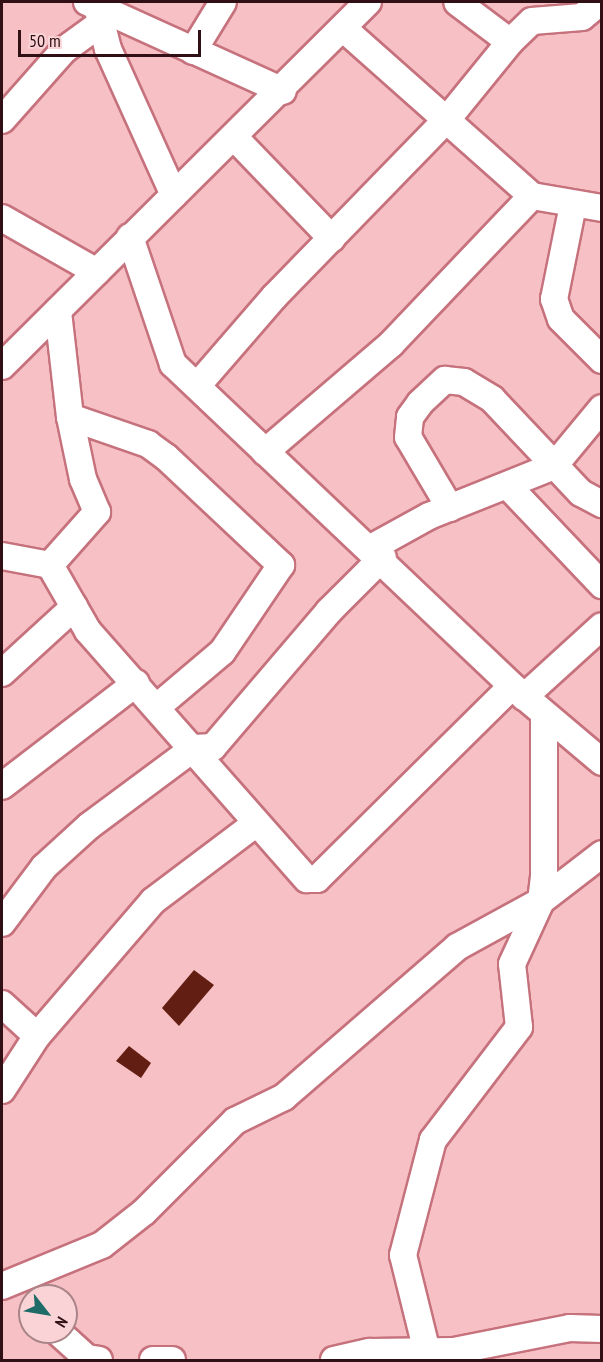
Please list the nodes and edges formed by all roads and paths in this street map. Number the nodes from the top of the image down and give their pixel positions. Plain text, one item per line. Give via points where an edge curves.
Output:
1 (223, 2) edge
2 (368, 2) edge
3 (457, 2) edge
4 (600, 2) edge
5 (95, 9) edge
6 (343, 28) junction
7 (510, 42) junction
8 (194, 51) junction
9 (283, 91) junction
10 (449, 117) junction
11 (2, 120) edge
12 (234, 137) junction
13 (174, 195) junction
14 (532, 196) junction
15 (573, 205) junction
16 (602, 208) edge
17 (2, 218) edge
18 (130, 237) junction
19 (332, 239) junction
20 (97, 272) junction
21 (58, 311) junction
22 (602, 360) edge
23 (2, 366) edge
24 (197, 386) junction
25 (602, 408) edge
26 (70, 417) junction
27 (265, 452) junction
28 (554, 466) junction
29 (508, 486) junction
30 (602, 504) edge
31 (450, 508) junction
32 (377, 553) junction
33 (2, 556) edge
34 (50, 565) junction
35 (602, 585) edge
36 (74, 608) junction
37 (602, 627) edge
38 (2, 674) edge
39 (136, 683) junction
40 (518, 691) junction
41 (158, 707) junction
42 (544, 714) junction
43 (194, 748) junction
44 (602, 762) edge
45 (2, 786) edge
46 (255, 824) junction
47 (602, 854) edge
48 (540, 901) junction
49 (4, 912) edge
50 (2, 1004) edge
51 (37, 1036) junction
52 (2, 1090) edge
53 (15, 1290) edge
54 (602, 1329) edge
55 (65, 1344) edge
56 (429, 1356) edge
57 (99, 1360) edge
58 (153, 1360) edge
59 (172, 1360) edge
60 (334, 1360) edge

1 - 8 street
2 - 6 street
3 - 7 street
4 - 7 street via 582,17 532,21
5 - 8 street
5 - 11 street
5 - 13 street
6 - 9 street
6 - 10 street
7 - 10 street
8 - 9 street
9 - 12 street
10 - 14 street
10 - 19 street
12 - 13 street
12 - 19 street
13 - 18 street
14 - 15 street
14 - 27 street via 391,344
15 - 16 street
15 - 22 street via 554,299 561,319
17 - 20 street
18 - 20 street
18 - 24 street via 173,364
19 - 24 street
20 - 21 street
21 - 23 street
21 - 26 street
24 - 27 street
25 - 28 street
26 - 34 street via 83,479 97,512
26 - 41 street via 148,444 280,565 222,652
27 - 32 street
28 - 29 street
28 - 30 street
28 - 31 street via 492,399 465,382 445,380 415,410 408,437
29 - 31 street
29 - 35 street
31 - 32 street
32 - 40 street
32 - 43 street via 220,740 213,747
33 - 34 street
34 - 36 street
36 - 38 street
36 - 39 street
37 - 40 street
39 - 41 street
39 - 45 street
40 - 42 street
40 - 46 street via 317,879 307,879
41 - 43 street
42 - 44 street
42 - 48 street
43 - 46 street
43 - 49 street via 89,826
46 - 51 street via 153,900
47 - 48 street
48 - 53 street via 458,947 284,1097 235,1121 144,1212 102,1245
48 - 56 street via 513,964 519,1027 433,1140 420,1177 403,1255
50 - 51 street
51 - 52 street
54 - 56 street via 570,1328
55 - 57 street
56 - 60 street via 370,1352
58 - 59 street

